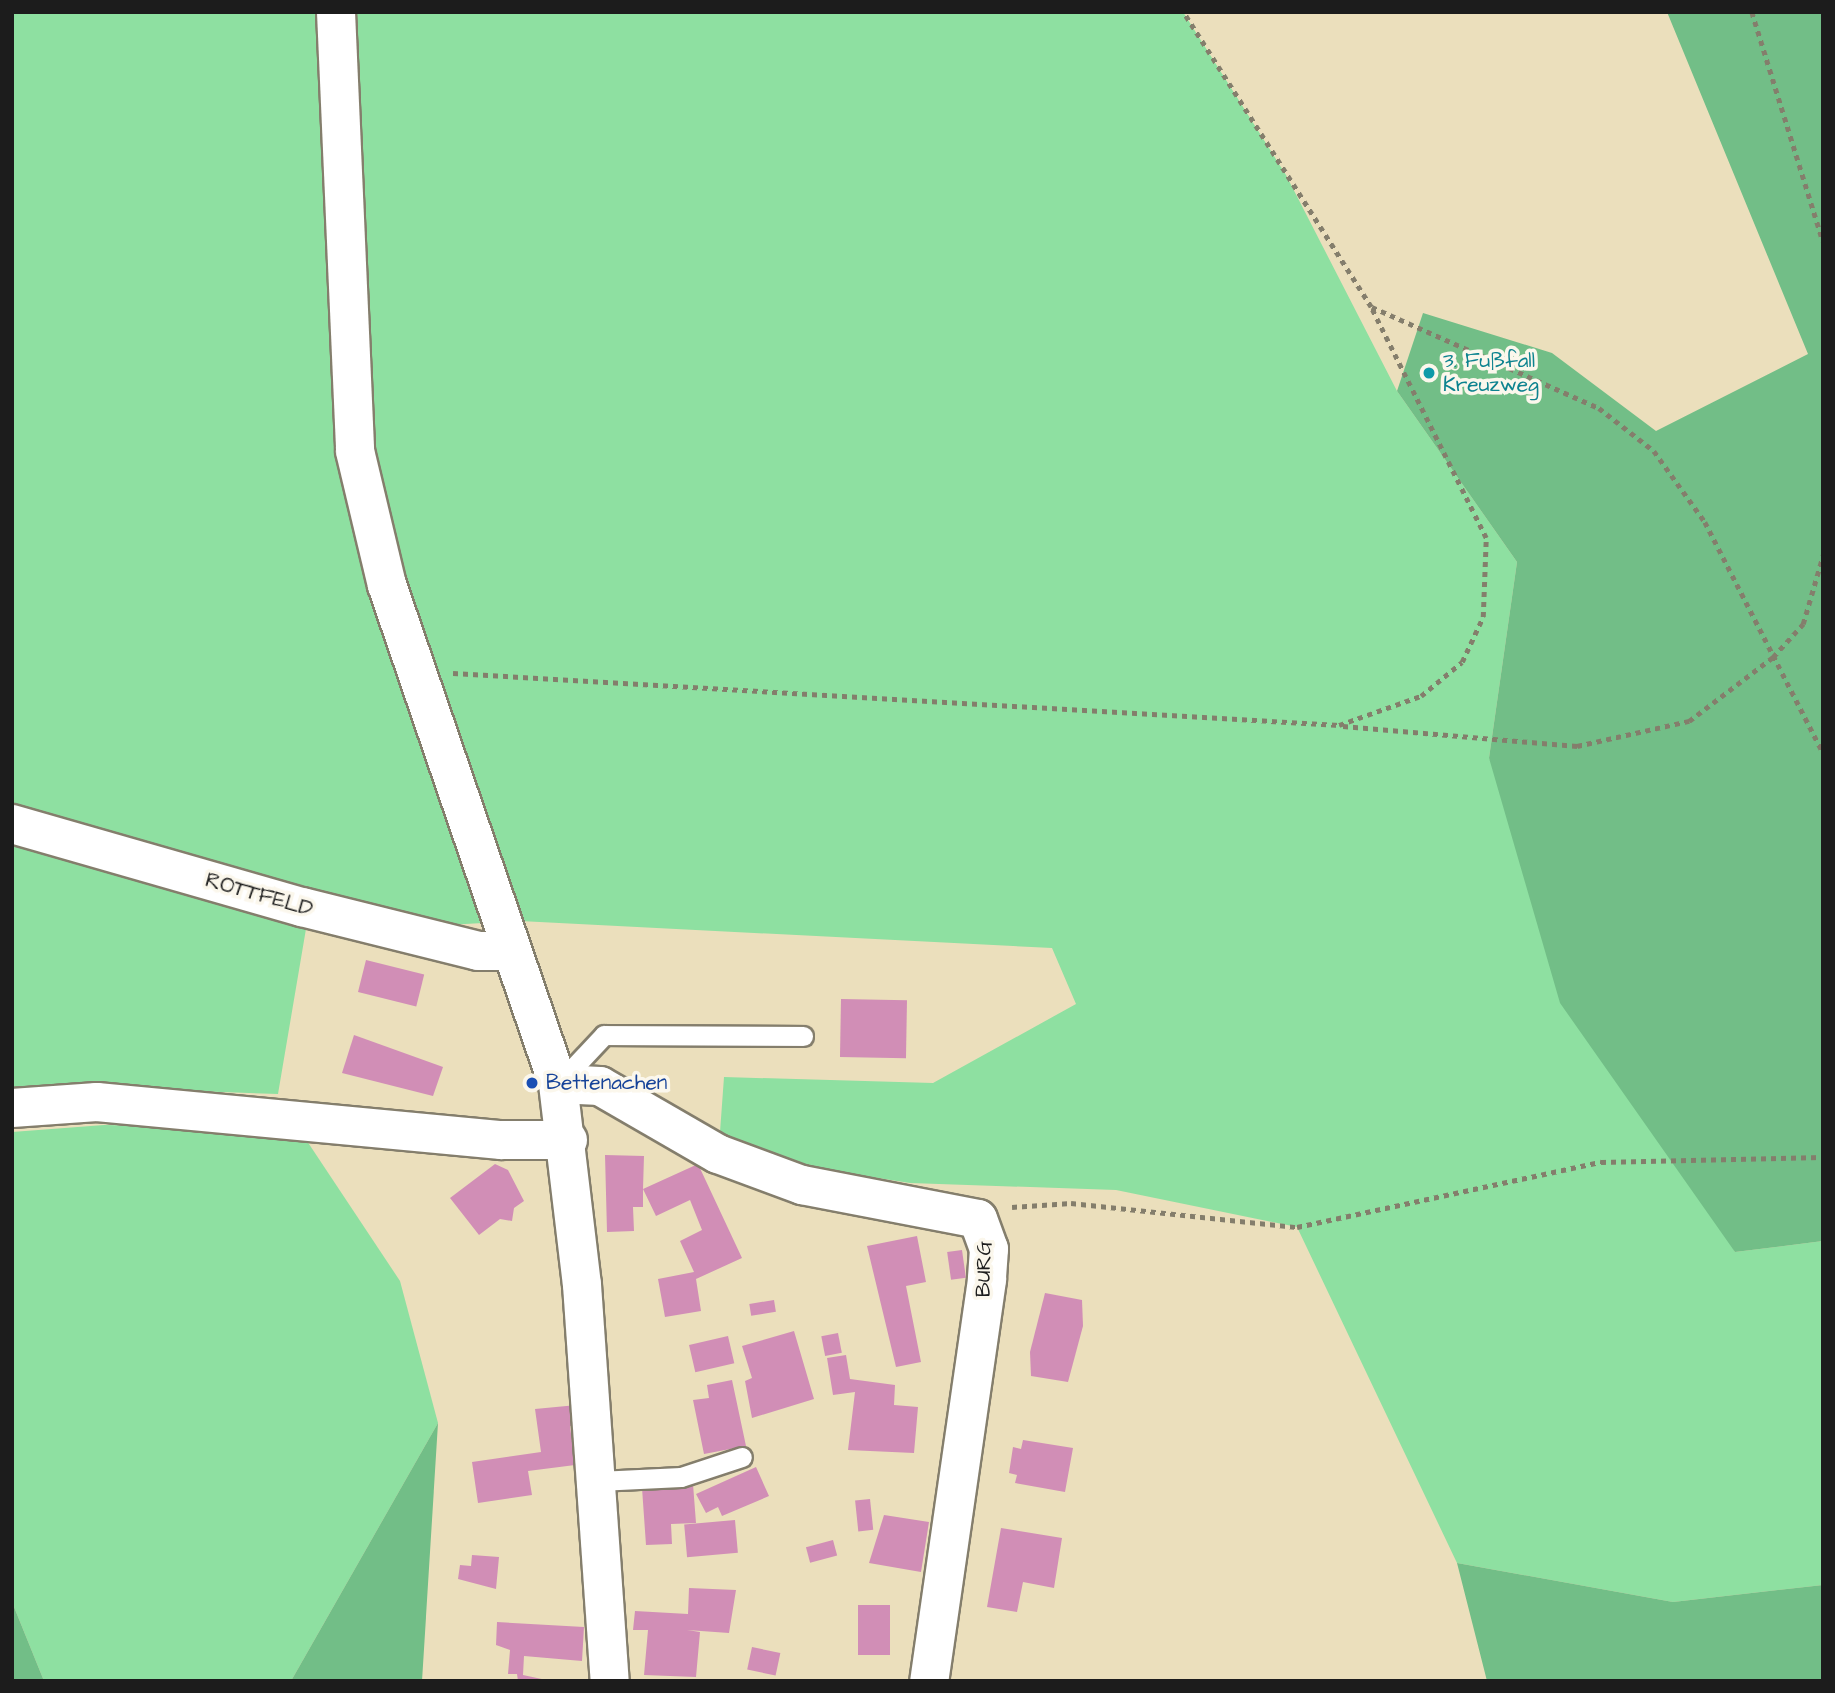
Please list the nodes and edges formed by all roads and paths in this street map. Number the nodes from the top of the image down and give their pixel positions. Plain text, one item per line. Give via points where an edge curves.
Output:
1 (336, 12) edge
2 (1184, 12) edge
3 (1752, 12) edge
4 (1823, 241) edge
5 (1371, 307) junction
6 (1823, 555) edge
7 (1773, 657) junction
8 (421, 677) junction
9 (1339, 725) junction
10 (1823, 752) edge
11 (12, 824) edge
12 (508, 951) junction
13 (803, 1036) dead end
14 (558, 1084) junction
15 (12, 1108) edge
16 (568, 1140) junction
17 (1823, 1157) edge
18 (978, 1219) junction
19 (742, 1457) dead end
20 (598, 1481) junction
21 (610, 1681) edge
22 (929, 1681) edge

1 - 8 street via 355,451 387,585
2 - 5 path
3 - 4 path
5 - 7 path via 1599,408 1654,451 1705,523
5 - 9 path via 1486,538 1489,580 1483,617 1462,662 1421,695
6 - 7 path via 1803,624
7 - 9 path via 1689,721 1577,747
7 - 10 path
8 - 9 path via 557,674
8 - 12 street
11 - 12 street, ROTTFELD via 302,907 478,951
12 - 14 street
13 - 14 lane via 604,1035
14 - 16 street
14 - 18 street, BURG via 600,1086 718,1154 802,1185
15 - 16 street via 97,1102 501,1140
16 - 20 street
17 - 18 path via 1601,1162 1297,1227 1070,1203 1024,1202
18 - 22 street, BURG via 989,1249 987,1280
19 - 20 lane via 681,1477
20 - 21 street

